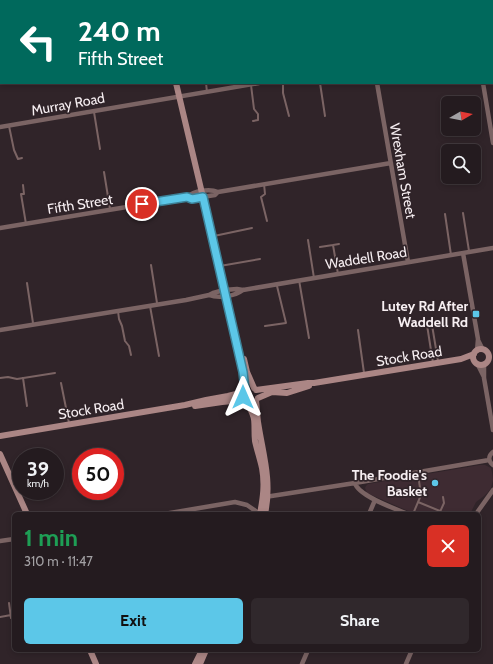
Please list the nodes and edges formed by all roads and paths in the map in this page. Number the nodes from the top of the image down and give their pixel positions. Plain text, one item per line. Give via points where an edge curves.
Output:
1 (176, 84) edge
2 (206, 84) edge
3 (251, 84) joint
4 (283, 84) edge
5 (320, 84) edge
6 (377, 84) edge
7 (483, 84) edge
8 (207, 92) junction
9 (179, 96) junction
10 (94, 111) junction
11 (289, 116) dead end
12 (325, 116) dead end
13 (253, 121) dead end
14 (9, 125) junction
15 (0, 127) edge
16 (493, 140) edge
17 (100, 149) dead end
18 (22, 158) dead end
19 (391, 163) junction
20 (104, 172) dead end
21 (264, 184) junction
22 (23, 185) dead end
23 (203, 194) junction
24 (110, 210) junction
25 (463, 213) dead end
26 (445, 214) dead end
27 (267, 221) dead end
28 (26, 224) junction
29 (0, 228) edge
30 (252, 228) dead end
31 (212, 236) junction
32 (308, 240) dead end
33 (339, 244) dead end
34 (333, 245) junction
35 (320, 247) dead end
36 (493, 248) edge
37 (469, 252) junction
38 (463, 253) junction
39 (451, 255) junction
40 (260, 259) dead end
41 (408, 262) junction
42 (151, 265) dead end
43 (219, 265) junction
44 (338, 274) junction
45 (314, 278) junction
46 (299, 280) junction
47 (27, 283) dead end
48 (276, 284) junction
49 (226, 293) junction
50 (157, 304) junction
51 (150, 306) junction
52 (118, 311) junction
53 (33, 324) junction
54 (427, 325) dead end
55 (432, 325) dead end
56 (265, 326) dead end
57 (0, 330) edge
58 (358, 330) dead end
59 (309, 338) dead end
60 (483, 352) edge
61 (131, 355) dead end
62 (159, 356) dead end
63 (461, 360) junction
64 (484, 362) edge
65 (436, 364) junction
66 (55, 373) dead end
67 (364, 375) junction
68 (0, 378) edge
69 (23, 378) junction
70 (61, 383) dead end
71 (314, 383) junction
72 (255, 389) junction
73 (244, 391) junction
74 (257, 399) junction
75 (246, 401) junction
76 (185, 405) junction
77 (27, 406) dead end
78 (69, 425) junction
79 (493, 430) edge
80 (0, 436) edge
81 (493, 452) edge
82 (0, 454) edge
83 (489, 460) junction
84 (493, 465) edge
85 (418, 472) junction
86 (355, 483) junction
87 (493, 490) edge
88 (265, 497) junction
89 (443, 497) dead end
90 (375, 500) junction
91 (418, 502) junction
92 (26, 512) edge
93 (176, 512) edge
94 (257, 512) edge
95 (261, 512) edge
96 (265, 512) edge
97 (370, 512) edge
98 (403, 512) edge
99 (414, 512) edge
100 (438, 512) edge
101 (440, 512) edge
102 (477, 512) edge
103 (12, 539) edge
104 (0, 542) edge
105 (9, 604) dead end
106 (11, 615) junction
107 (0, 616) edge
108 (12, 618) edge
109 (91, 652) edge
110 (201, 652) edge
111 (205, 652) edge
112 (307, 652) edge
113 (411, 652) edge
114 (96, 664) edge
115 (192, 664) edge
116 (196, 664) edge
117 (200, 664) edge
118 (302, 664) edge
119 (406, 664) edge

1 - 9 main road
2 - 8 lane
3 - 8 street, Murray Road
3 - 13 lane via 254,109 258,114 258,120
4 - 11 lane
5 - 12 lane
6 - 19 street, Wrexham Street
7 - 16 street
8 - 9 street, Murray Road
9 - 10 street, Murray Road
9 - 23 main road
10 - 14 street, Murray Road
10 - 17 lane
14 - 15 street, Murray Road
14 - 18 lane via 14,150 18,159
19 - 21 street, Fifth Street
19 - 41 street, Wrexham Street
20 - 24 lane
21 - 23 street, Fifth Street via 218,192 213,190
21 - 27 lane via 265,194 261,197
22 - 28 lane via 24,194 21,194
23 - 24 street, Fifth Street via 191,193 187,197
23 - 31 main road
24 - 28 street, Fifth Street
25 - 37 lane
26 - 39 lane
28 - 29 street, Fifth Street
30 - 31 lane
31 - 43 main road
32 - 45 lane
33 - 34 lane
34 - 35 lane
34 - 44 lane
36 - 37 street, Waddell Road
37 - 38 street, Waddell Road
38 - 39 street, Waddell Road
38 - 60 street via 478,339
39 - 41 street, Waddell Road
40 - 43 lane
41 - 44 street, Waddell Road
42 - 50 lane
43 - 49 main road
44 - 45 street, Waddell Road
45 - 46 street, Waddell Road
46 - 48 street, Waddell Road
46 - 59 lane
47 - 53 lane
48 - 49 street, Waddell Road
48 - 56 lane via 286,322
49 - 50 street, Waddell Road
49 - 72 main road via 247,372
49 - 73 main road via 242,367
50 - 51 street, Waddell Road
51 - 52 street, Waddell Road
51 - 62 lane
52 - 53 street, Waddell Road
52 - 61 lane
53 - 57 street, Waddell Road
54 - 65 lane
55 - 65 lane
58 - 67 lane
60 - 63 main road, Stock Road
60 - 64 main road via 489,356
60 - 64 main road via 473,360
63 - 64 main road, Stock Road
63 - 65 main road, Stock Road
64 - 79 street via 484,378
65 - 67 main road, Stock Road
66 - 69 lane
67 - 71 main road, Stock Road
68 - 69 lane
69 - 77 lane
70 - 78 lane
71 - 72 main road, Stock Road
71 - 74 main road, Stock Road via 287,393 272,392
72 - 73 main road, Stock Road via 250,387
72 - 74 main road via 258,393
73 - 75 main road via 243,397
73 - 76 main road, Stock Road
74 - 75 main road, Stock Road via 252,403
74 - 88 main road via 258,421 268,478
75 - 76 main road, Stock Road via 190,407
75 - 88 main road via 254,420
76 - 78 main road, Stock Road
78 - 80 main road, Stock Road
81 - 83 street
82 - 92 main road
83 - 84 street
83 - 85 street
85 - 86 street
85 - 91 lane via 421,495
86 - 88 street
86 - 90 street via 360,491
87 - 102 street
88 - 95 main road
88 - 96 main road
89 - 101 lane via 444,503
90 - 97 street
90 - 98 street
91 - 99 lane
91 - 100 lane
93 - 94 street via 235,502 247,505
103 - 104 street
105 - 106 lane
106 - 107 lane
106 - 108 lane
109 - 114 main road
110 - 116 main road
111 - 117 main road
112 - 118 street
113 - 119 street
115 - 116 street

